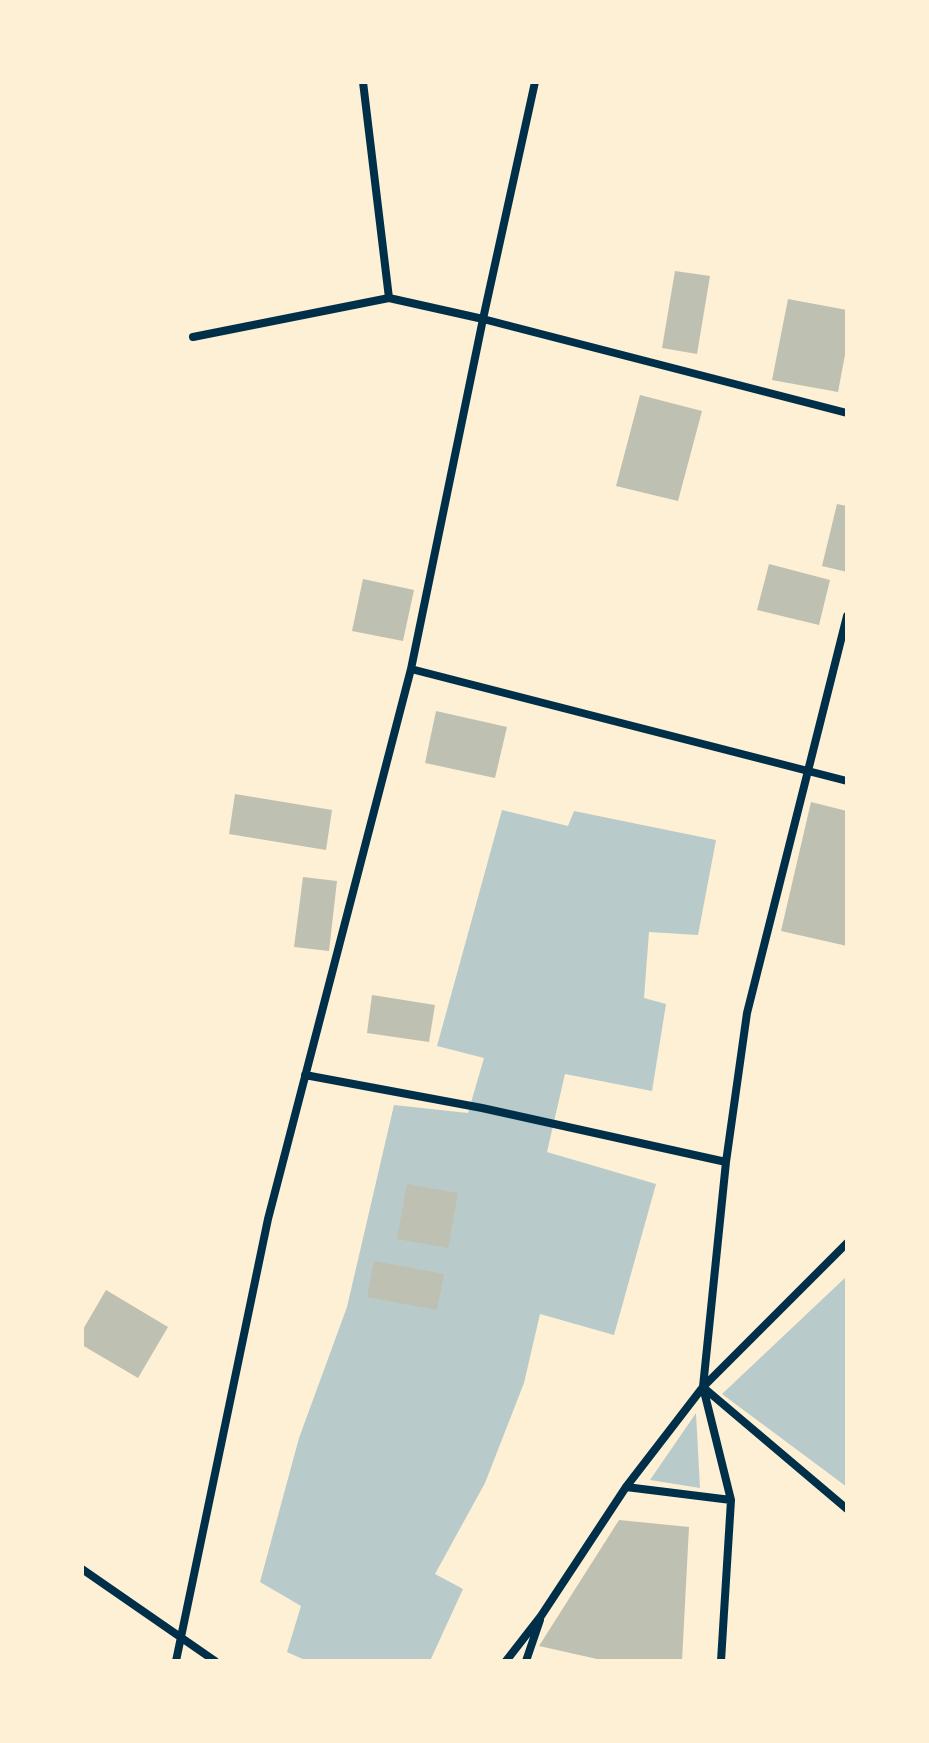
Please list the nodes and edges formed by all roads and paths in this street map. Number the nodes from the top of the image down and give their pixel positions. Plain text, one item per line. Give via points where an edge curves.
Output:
1 (363, 82) edge
2 (535, 82) edge
3 (389, 298) junction
4 (483, 319) junction
5 (193, 337) dead end
6 (847, 413) edge
7 (847, 616) edge
8 (411, 669) junction
9 (807, 771) junction
10 (847, 781) edge
11 (305, 1075) junction
12 (726, 1162) junction
13 (847, 1243) edge
14 (703, 1387) junction
15 (626, 1487) junction
16 (731, 1500) junction
17 (847, 1509) edge
18 (82, 1569) edge
19 (541, 1616) junction
20 (182, 1637) junction
21 (176, 1661) edge
22 (215, 1661) edge
23 (506, 1661) edge
24 (526, 1661) edge
25 (721, 1661) edge

1 - 3 street
2 - 4 street
3 - 4 street
3 - 5 street
4 - 6 street
4 - 8 street
7 - 9 street
8 - 9 street
8 - 11 street
9 - 10 street
9 - 12 street via 747,1013
11 - 12 street
11 - 20 street via 268,1219
12 - 14 street
13 - 14 street
14 - 15 street
14 - 16 street
14 - 17 street
15 - 16 street
15 - 19 street
16 - 25 street
18 - 20 street
19 - 23 street
19 - 24 street
20 - 21 street
20 - 22 street

